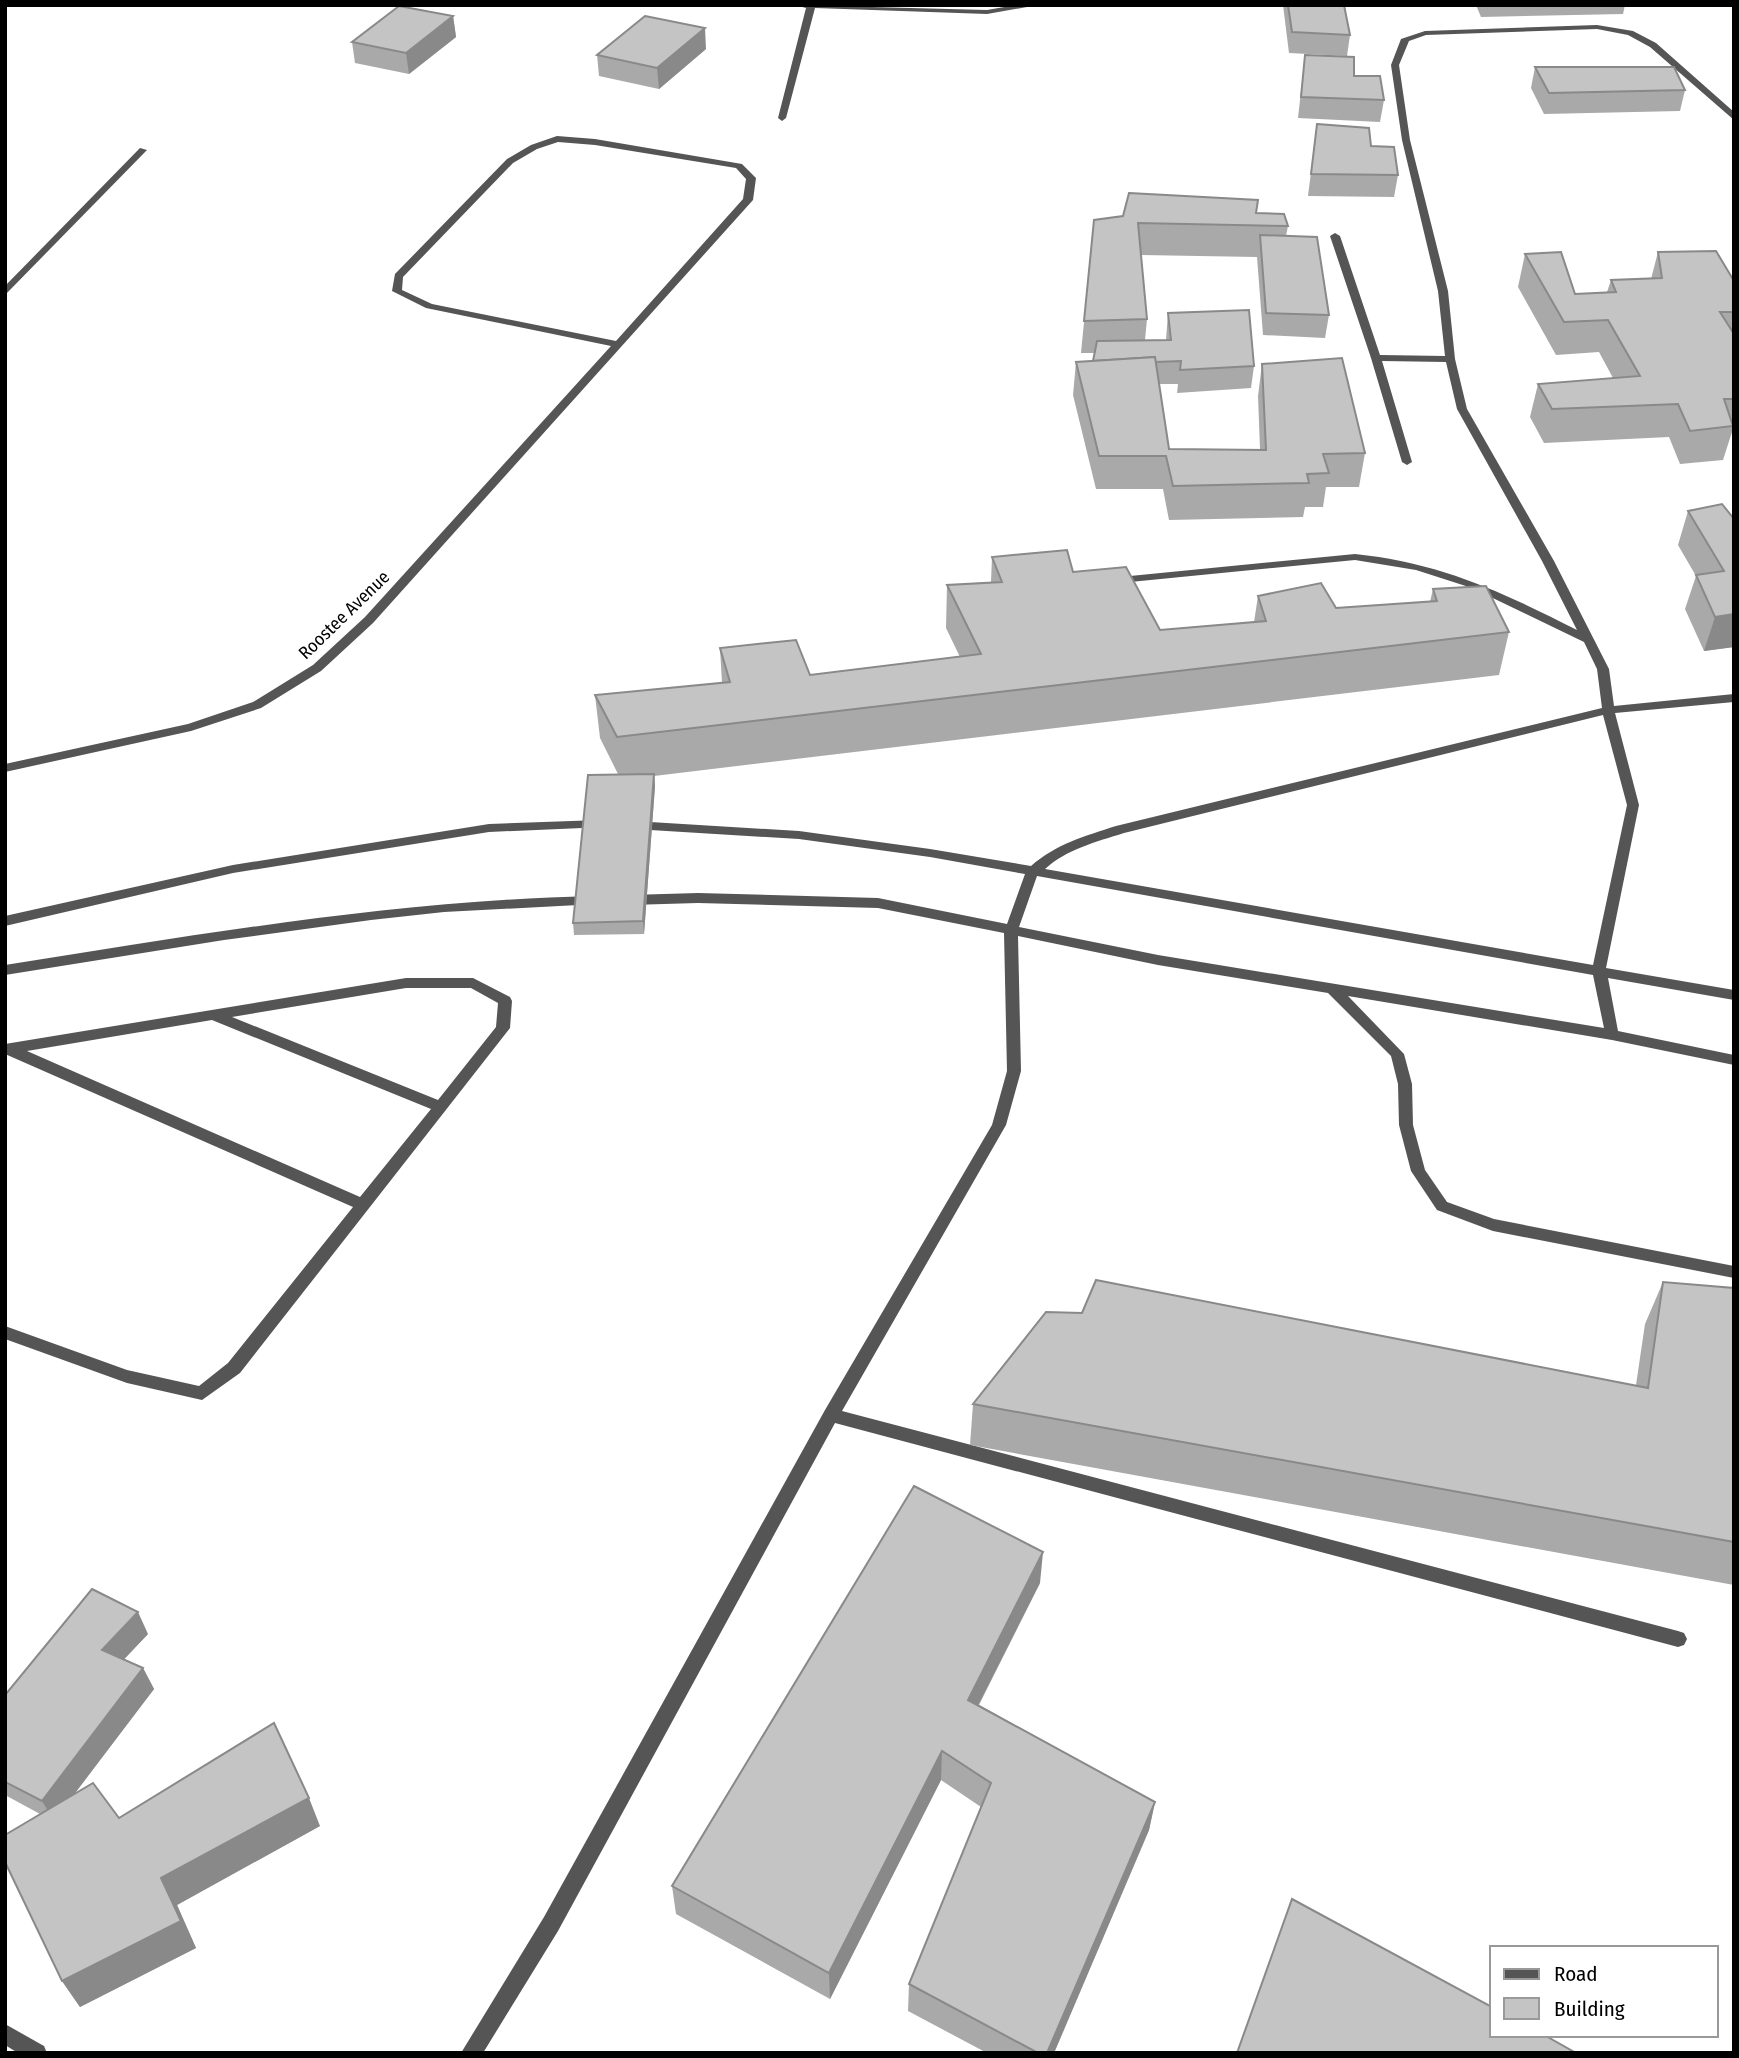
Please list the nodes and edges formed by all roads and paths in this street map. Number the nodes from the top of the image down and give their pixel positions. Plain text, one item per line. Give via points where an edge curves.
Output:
1 (799, 5) edge
2 (1034, 5) edge
3 (811, 6) edge
4 (1734, 117) edge
5 (782, 118) dead end
6 (143, 150) dead end
7 (1335, 236) dead end
8 (5, 292) edge
9 (618, 344) junction
10 (1376, 358) junction
11 (1450, 359) junction
12 (1407, 462) dead end
13 (1120, 580) edge
14 (1588, 640) junction
15 (1734, 698) edge
16 (1608, 710) junction
17 (5, 768) edge
18 (1032, 873) junction
19 (5, 921) edge
20 (1011, 931) junction
21 (1599, 969) junction
22 (5, 970) edge
23 (1335, 991) junction
24 (1734, 995) edge
25 (210, 1013) junction
26 (1612, 1035) junction
27 (7, 1049) edge
28 (1734, 1060) edge
29 (441, 1107) junction
30 (363, 1205) junction
31 (1734, 1272) edge
32 (5, 1332) edge
33 (831, 1416) junction
34 (1678, 1639) dead end
35 (5, 2034) edge
36 (37, 2053) edge
37 (471, 2053) edge

1 - 3 street
2 - 3 street via 987,12
3 - 5 street
4 - 11 street via 1653,45 1630,33 1597,27 1425,33 1405,38 1395,65 1406,140 1443,291
6 - 8 street
7 - 10 street
9 - 9 street, Roostee Avenue via 748,200 751,178 739,166 557,139 510,160 398,275 397,291 429,306
9 - 17 street, Roostee Avenue via 369,621 317,668 257,705 191,727
10 - 11 street
10 - 12 street
11 - 14 street via 1462,409
13 - 14 street via 1355,557 1392,559 1479,586
14 - 16 street via 1603,669
15 - 16 street
16 - 18 street via 1121,829 1051,856
16 - 21 street via 1633,805
18 - 19 street via 799,835 619,823 488,828 233,869
18 - 20 street
18 - 21 street
20 - 22 street via 878,903 710,898 531,901 372,915
20 - 23 street
20 - 33 street via 1014,1071 999,1125
21 - 24 street
21 - 26 street
23 - 26 street
23 - 31 street via 1397,1054 1405,1084 1406,1125 1418,1171 1441,1206 1493,1225
25 - 27 street
25 - 29 street
25 - 29 street via 406,983 473,983 505,1001 503,1028
26 - 28 street
27 - 30 street
29 - 30 street
30 - 32 street via 234,1368 202,1393 139,1380
33 - 34 street
33 - 37 street via 551,1924
35 - 36 street

